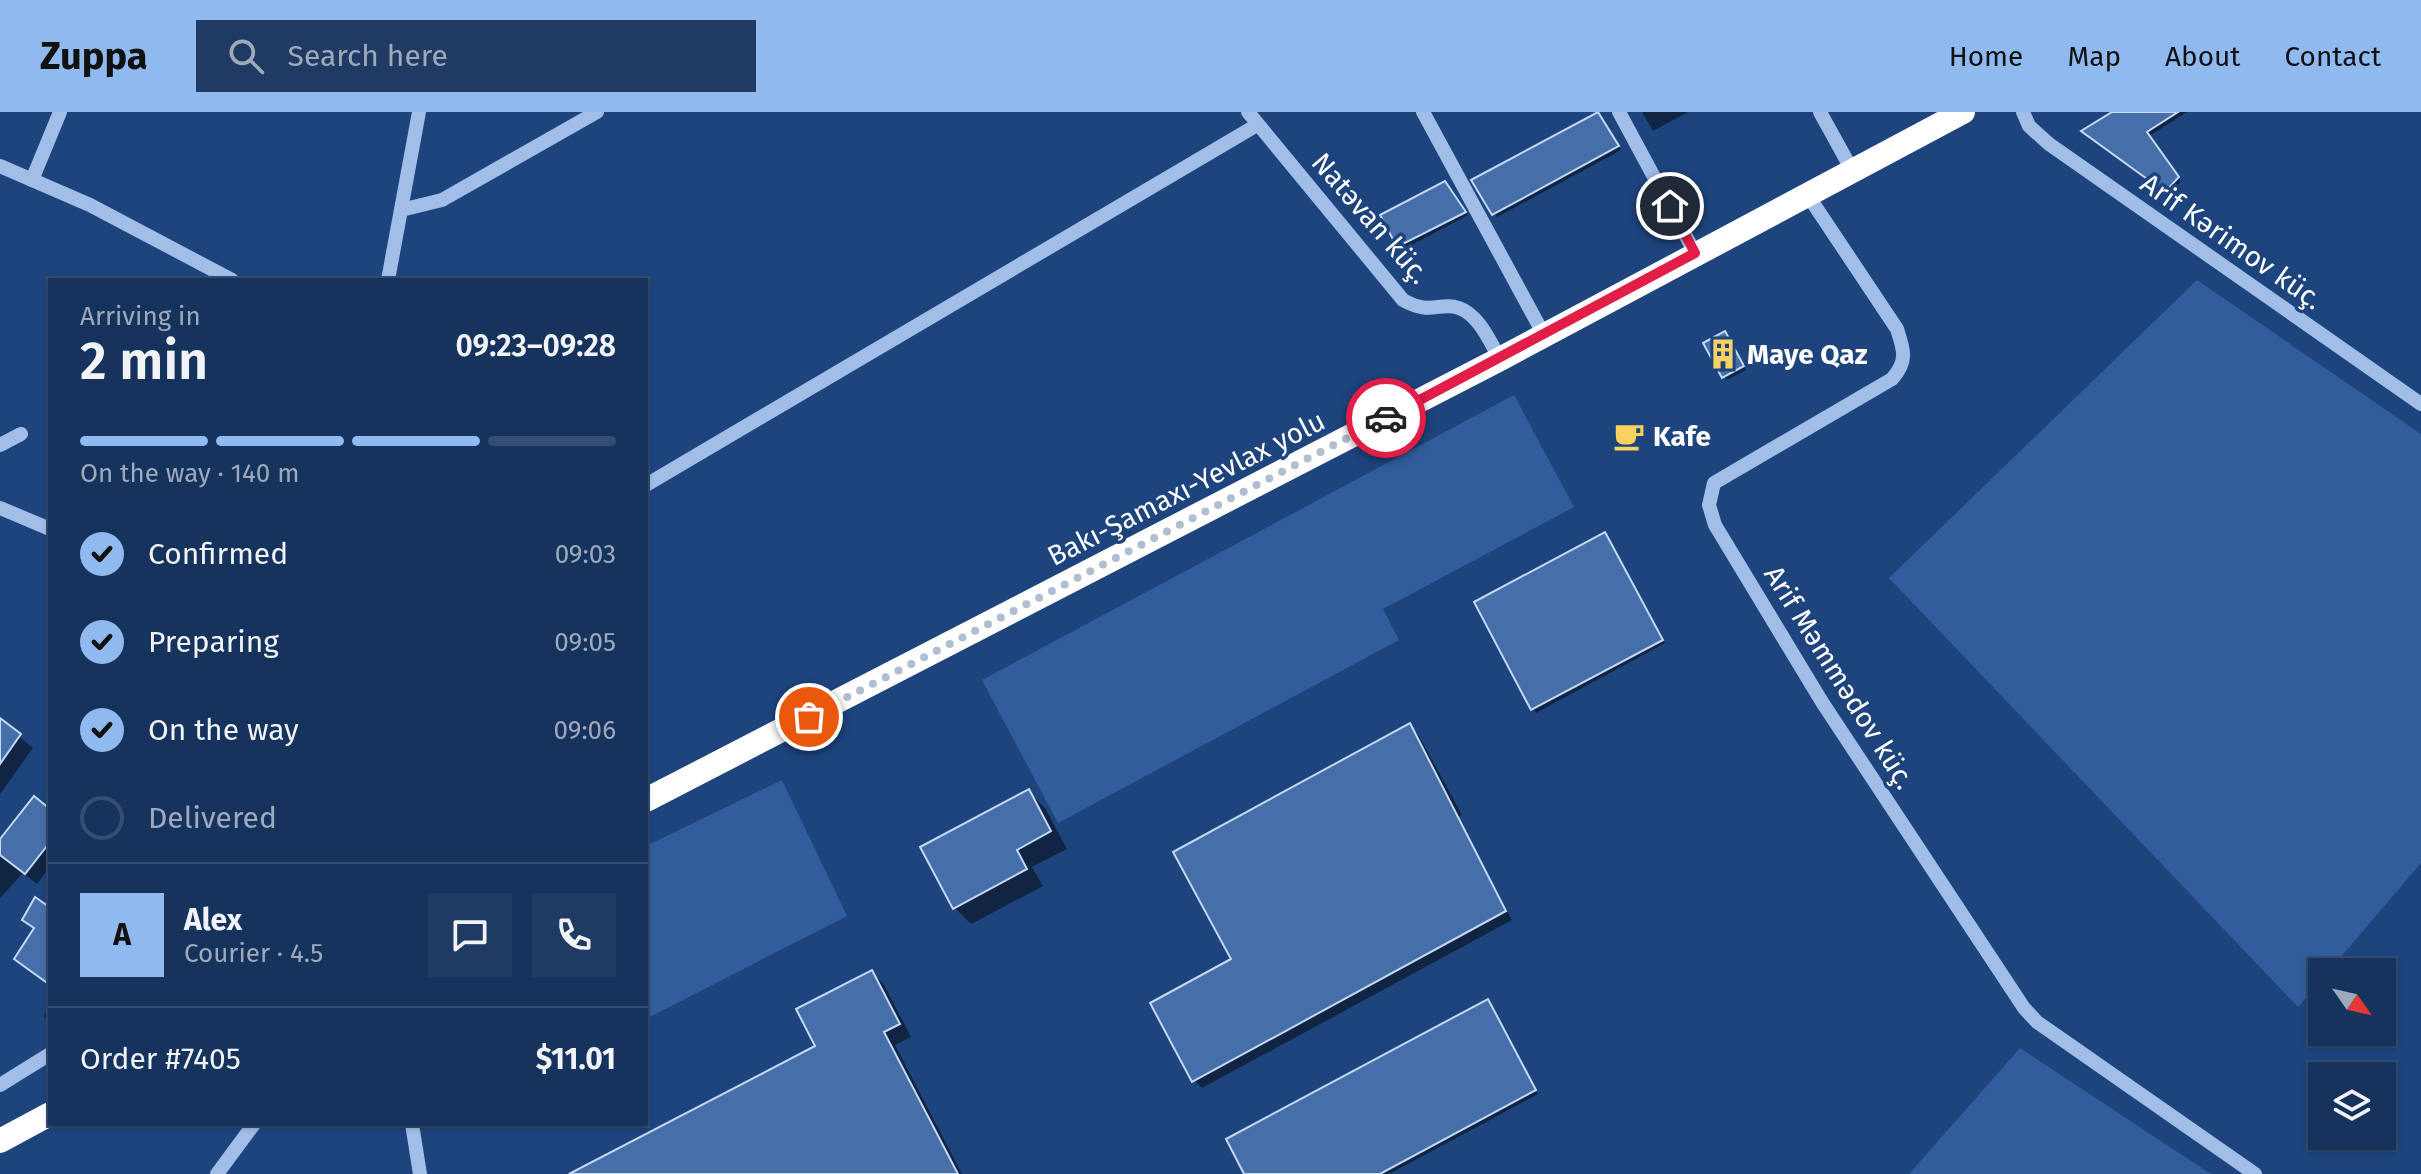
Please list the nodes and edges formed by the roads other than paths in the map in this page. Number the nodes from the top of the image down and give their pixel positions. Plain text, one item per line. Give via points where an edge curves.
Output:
1 (60, 112) edge
2 (419, 112) edge
3 (597, 112) edge
4 (1248, 112) edge
5 (1423, 112) edge
6 (1619, 112) edge
7 (1820, 112) edge
8 (1963, 112) edge
9 (2023, 112) edge
10 (1257, 125) junction
11 (0, 166) edge
12 (1852, 170) junction
13 (32, 180) junction
14 (1807, 194) junction
15 (401, 210) junction
16 (1695, 253) junction
17 (228, 278) edge
18 (388, 278) edge
19 (1544, 335) junction
20 (1500, 359) junction
21 (2421, 404) edge
22 (21, 434) dead end
23 (0, 445) edge
24 (648, 484) edge
25 (0, 508) edge
26 (48, 528) edge
27 (648, 799) edge
28 (48, 1055) edge
29 (0, 1085) edge
30 (48, 1115) edge
31 (253, 1126) edge
32 (412, 1126) edge
33 (1, 1139) edge
34 (217, 1174) edge
35 (420, 1174) edge
36 (2255, 1174) edge

1 - 13 street
2 - 15 street
3 - 15 street via 442,200
4 - 10 street, Natəvan küç.
5 - 19 street
6 - 16 street
7 - 12 street
8 - 12 highway, Bakı-Şamaxı-Yevlax yolu
9 - 21 street, Arif Kərimov küç. via 2029,126 2049,144
10 - 20 street, Natəvan küç. via 1403,300 1419,309 1458,307 1476,320
10 - 24 street
11 - 13 street
12 - 14 highway, Bakı-Şamaxı-Yevlax yolu
13 - 17 street
14 - 16 highway, Bakı-Şamaxı-Yevlax yolu
14 - 36 street, Arif Məmmədov küç. via 1897,329 1903,367 1892,379 1714,483 1709,505 1715,525 1822,702 2024,1008
15 - 18 street
16 - 19 highway, Bakı-Şamaxı-Yevlax yolu
19 - 20 highway, Bakı-Şamaxı-Yevlax yolu
20 - 27 highway, Bakı-Şamaxı-Yevlax yolu
22 - 23 street
25 - 26 street
28 - 29 street
30 - 33 highway
31 - 34 street
32 - 35 street

